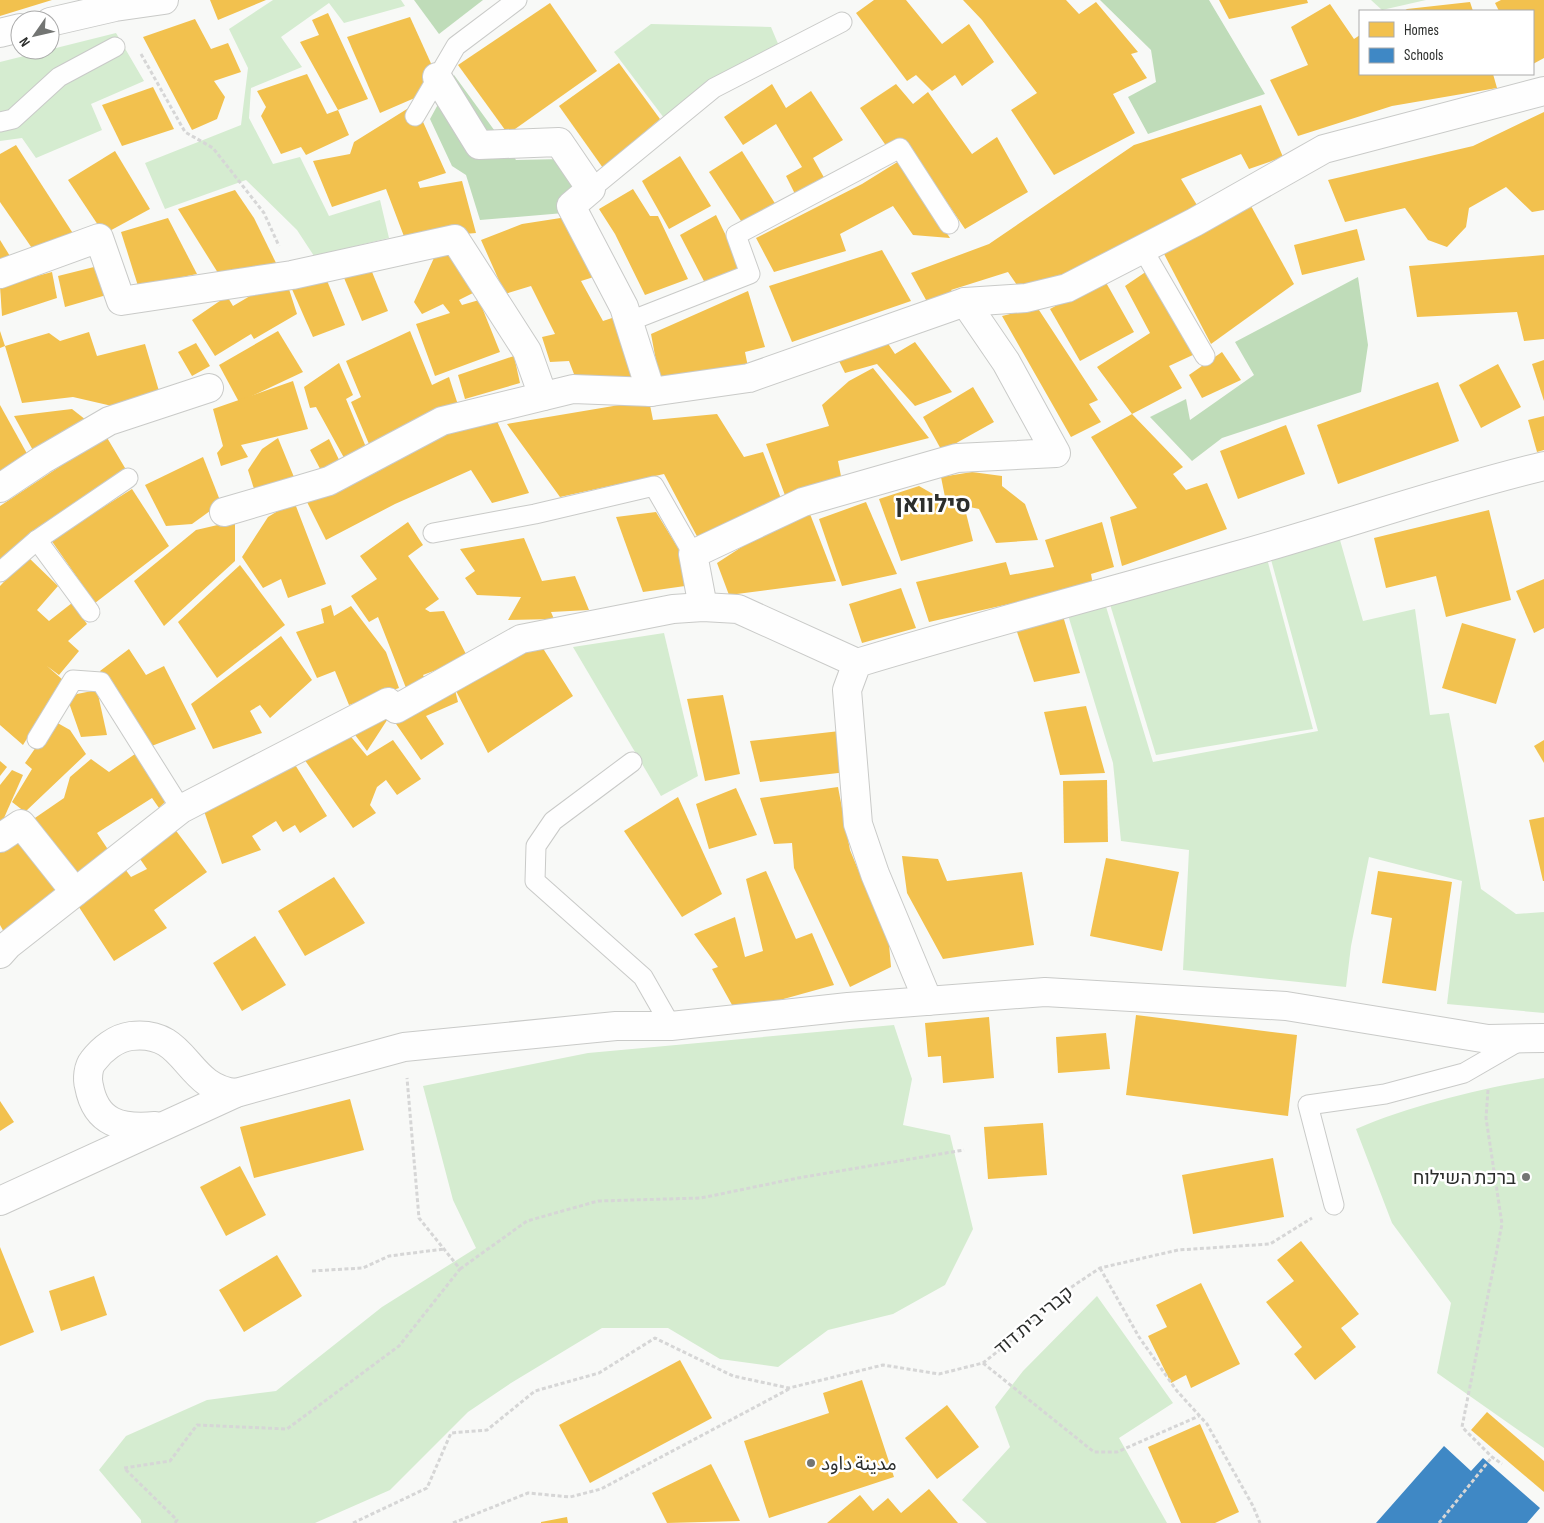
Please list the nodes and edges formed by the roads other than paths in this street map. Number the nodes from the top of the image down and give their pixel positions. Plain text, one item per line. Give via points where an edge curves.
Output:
1 (164, 0) edge
2 (516, 0) edge
3 (60, 20) edge
4 (842, 22) dead end
5 (115, 48) dead end
6 (438, 77) junction
7 (1544, 91) edge
8 (415, 116) dead end
9 (0, 122) edge
10 (591, 189) junction
11 (949, 224) dead end
12 (1142, 248) junction
13 (0, 274) edge
14 (965, 302) junction
15 (630, 321) junction
16 (1205, 356) dead end
17 (208, 388) dead end
18 (651, 392) junction
19 (543, 396) junction
20 (1544, 466) edge
21 (128, 478) dead end
22 (1, 488) edge
23 (224, 512) dead end
24 (433, 533) dead end
25 (36, 540) junction
26 (693, 554) junction
27 (0, 572) edge
28 (703, 607) junction
29 (90, 612) dead end
30 (857, 663) junction
31 (37, 739) dead end
32 (632, 762) dead end
33 (181, 809) junction
34 (0, 838) edge
35 (75, 892) junction
36 (0, 954) edge
37 (928, 1001) junction
38 (672, 1026) junction
39 (1534, 1038) edge
40 (236, 1093) junction
41 (160, 1126) junction
42 (0, 1201) edge
43 (1334, 1205) road end

1 - 3 street
2 - 6 lane via 456,46
4 - 10 lane via 714,88
5 - 9 lane via 59,78 13,119
6 - 8 lane
6 - 10 street via 479,145 559,142
7 - 12 street via 1324,149
10 - 15 street via 571,206
11 - 15 lane via 900,148 736,235 750,274
12 - 14 street via 1067,288 1026,298
12 - 16 lane
13 - 19 street via 99,238 121,301 292,276 455,239 527,351
14 - 18 street via 749,378
14 - 26 street via 1006,362 1056,453 957,458 803,502
15 - 18 street
17 - 22 street via 109,421
18 - 19 street via 573,389
19 - 23 street via 442,421 329,481
20 - 30 street via 1496,477 1237,556
21 - 25 lane
24 - 26 lane via 535,514 654,486
25 - 27 lane
25 - 29 lane
26 - 28 street
28 - 30 street via 738,609
28 - 33 street via 673,609 521,638 396,709 388,702
30 - 37 street via 847,690 858,824 875,874
31 - 33 lane via 73,680 101,682
32 - 38 lane via 553,822 536,846 535,881 643,977
33 - 35 street
34 - 35 street via 21,824
35 - 36 street
37 - 38 street
37 - 39 street via 1045,992 1168,998 1286,1006 1488,1039
38 - 40 street via 616,1026 404,1047
39 - 43 lane via 1464,1073 1385,1094 1308,1105
40 - 41 street
40 - 41 street via 222,1092 205,1083 180,1052 164,1040 146,1034 127,1037 106,1047 92,1063 87,1080 91,1100 100,1113 114,1123 131,1128
41 - 42 street

